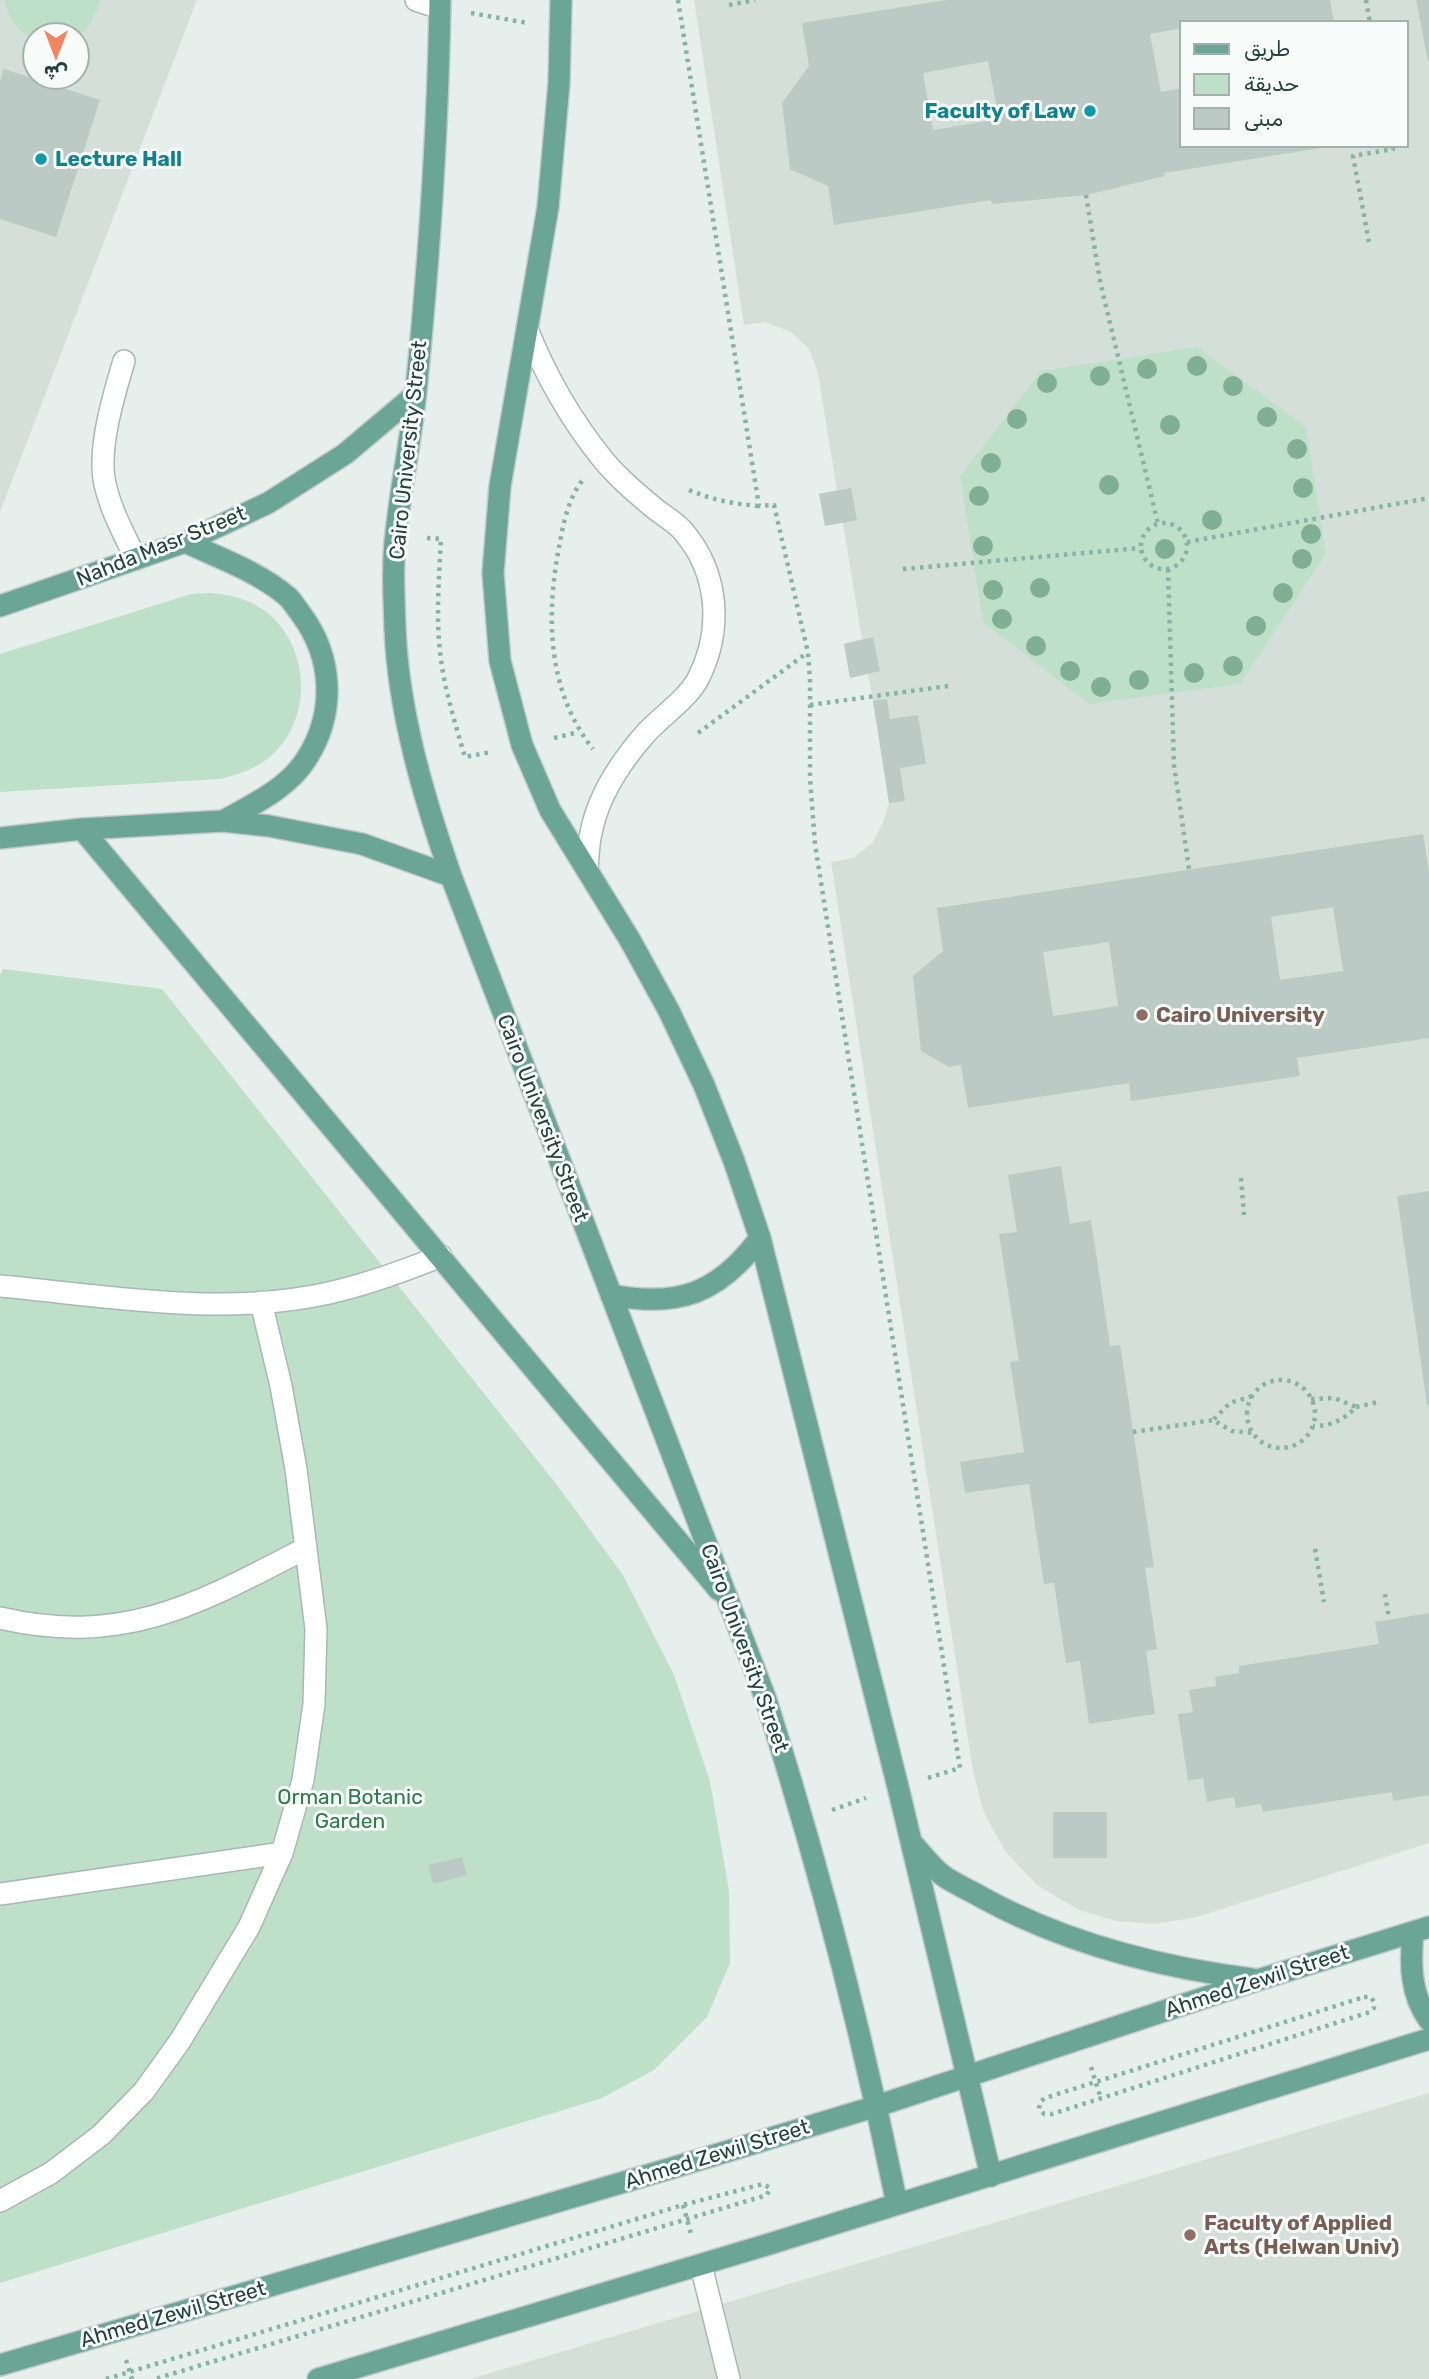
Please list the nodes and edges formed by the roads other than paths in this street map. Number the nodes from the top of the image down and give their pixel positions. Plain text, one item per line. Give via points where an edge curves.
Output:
1 (416, 0) edge
2 (561, 0) edge
3 (440, 4) edge
4 (527, 329) junction
5 (124, 361) dead end
6 (415, 396) junction
7 (185, 542) junction
8 (136, 559) junction
9 (0, 606) edge
10 (223, 821) junction
11 (82, 830) junction
12 (0, 838) edge
13 (587, 870) junction
14 (451, 876) junction
15 (760, 1238) junction
16 (441, 1256) junction
17 (0, 1286) edge
18 (611, 1295) junction
19 (261, 1302) junction
20 (306, 1548) junction
21 (730, 1602) junction
22 (0, 1618) edge
23 (911, 1843) junction
24 (282, 1853) junction
25 (0, 1894) edge
26 (1421, 1930) edge
27 (1258, 1980) junction
28 (1429, 2020) edge
29 (1429, 2039) edge
30 (967, 2075) junction
31 (877, 2106) junction
32 (990, 2176) junction
33 (0, 2201) edge
34 (897, 2204) junction
35 (701, 2265) junction
36 (0, 2365) edge
37 (318, 2379) edge
38 (729, 2379) edge

1 - 3 street
2 - 4 main road via 548,207
3 - 6 main road, Cairo University Street via 428,266
4 - 13 main road via 500,485 493,573 500,661 522,745 550,810
4 - 13 street via 558,397 601,457 697,550 714,599 711,647 696,683 646,733 602,796 591,832
5 - 8 street via 105,440 104,481 113,513
6 - 7 main road, Nahda Masr Street via 345,454 268,503
6 - 14 main road, Cairo University Street via 395,536 395,631 418,772
7 - 8 main road, Nahda Masr Street
7 - 10 main road via 251,573 288,598 315,633 327,675 325,719 307,759 276,791
8 - 9 main road, Nahda Masr Street
10 - 11 main road
10 - 14 main road via 362,844
11 - 12 main road
11 - 16 main road
13 - 15 main road via 669,1011 704,1085
14 - 18 main road, Cairo University Street
15 - 18 main road via 743,1261 696,1293 658,1300
15 - 23 main road
16 - 19 street via 391,1276 327,1293
16 - 21 main road
17 - 19 street via 166,1301
18 - 21 main road, Cairo University Street
19 - 20 street via 281,1386
20 - 22 street via 212,1597 137,1622 58,1627
20 - 24 street via 316,1629 314,1704 303,1780
21 - 31 main road, Cairo University Street via 804,1819
23 - 27 main road via 944,1877 1063,1935 1192,1971
23 - 30 main road
24 - 25 street
24 - 33 street via 250,1927 144,2091 101,2135 51,2172
26 - 27 main road, Ahmed Zewil Street
26 - 28 main road via 1410,1961 1414,1989
27 - 30 main road, Ahmed Zewil Street
29 - 32 main road
30 - 31 main road, Ahmed Zewil Street
30 - 32 main road
31 - 34 main road, Cairo University Street
31 - 36 main road, Ahmed Zewil Street
32 - 34 main road
34 - 35 main road
35 - 37 main road
35 - 38 street

